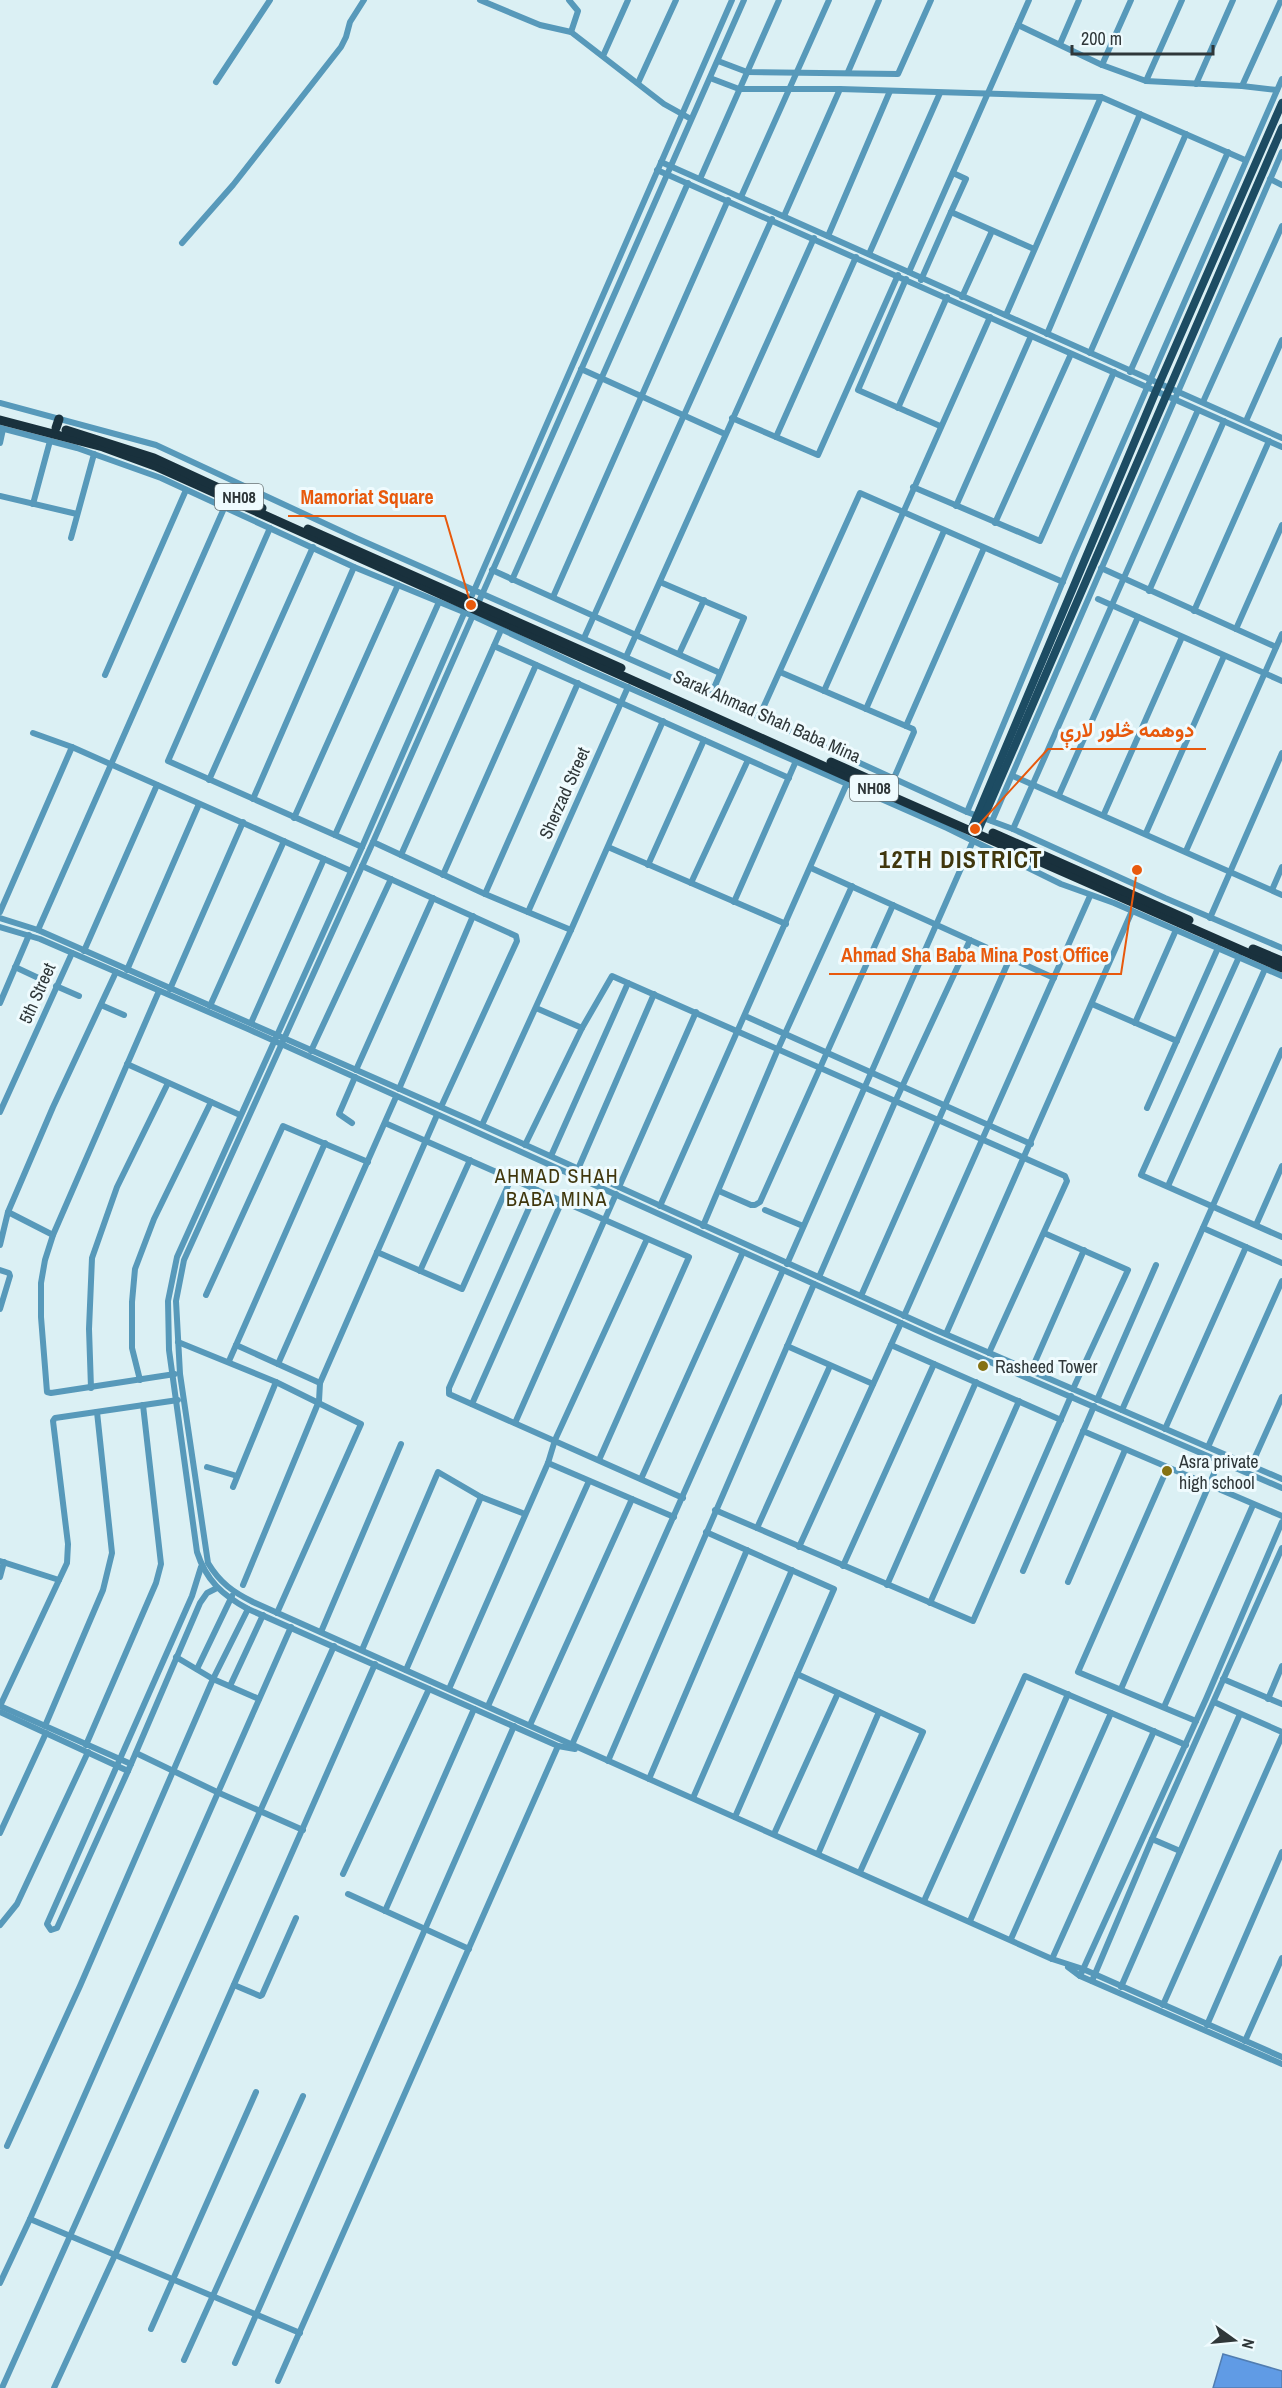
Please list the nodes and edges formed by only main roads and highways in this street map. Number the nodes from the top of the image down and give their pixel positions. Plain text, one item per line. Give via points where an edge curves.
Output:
1 (1282, 103) edge
2 (1282, 128) edge
3 (0, 414) edge
4 (1, 426) edge
5 (371, 544) road end
6 (366, 555) junction
7 (471, 608) junction
8 (976, 827) junction
9 (1282, 961) edge
10 (1282, 968) edge

1 - 8 main road via 1158,388
2 - 8 main road via 1172,394
3 - 6 highway, NH08 via 97,434
4 - 7 highway, NH08 via 82,441 155,466
5 - 6 highway
6 - 7 highway, NH08
7 - 8 highway, Sarak Ahmad Shah Baba Mina / NH08
7 - 8 highway, NH08 via 848,781
8 - 9 highway, Sarak Ahmad Shah Baba Mina / NH08
8 - 10 highway, NH08

